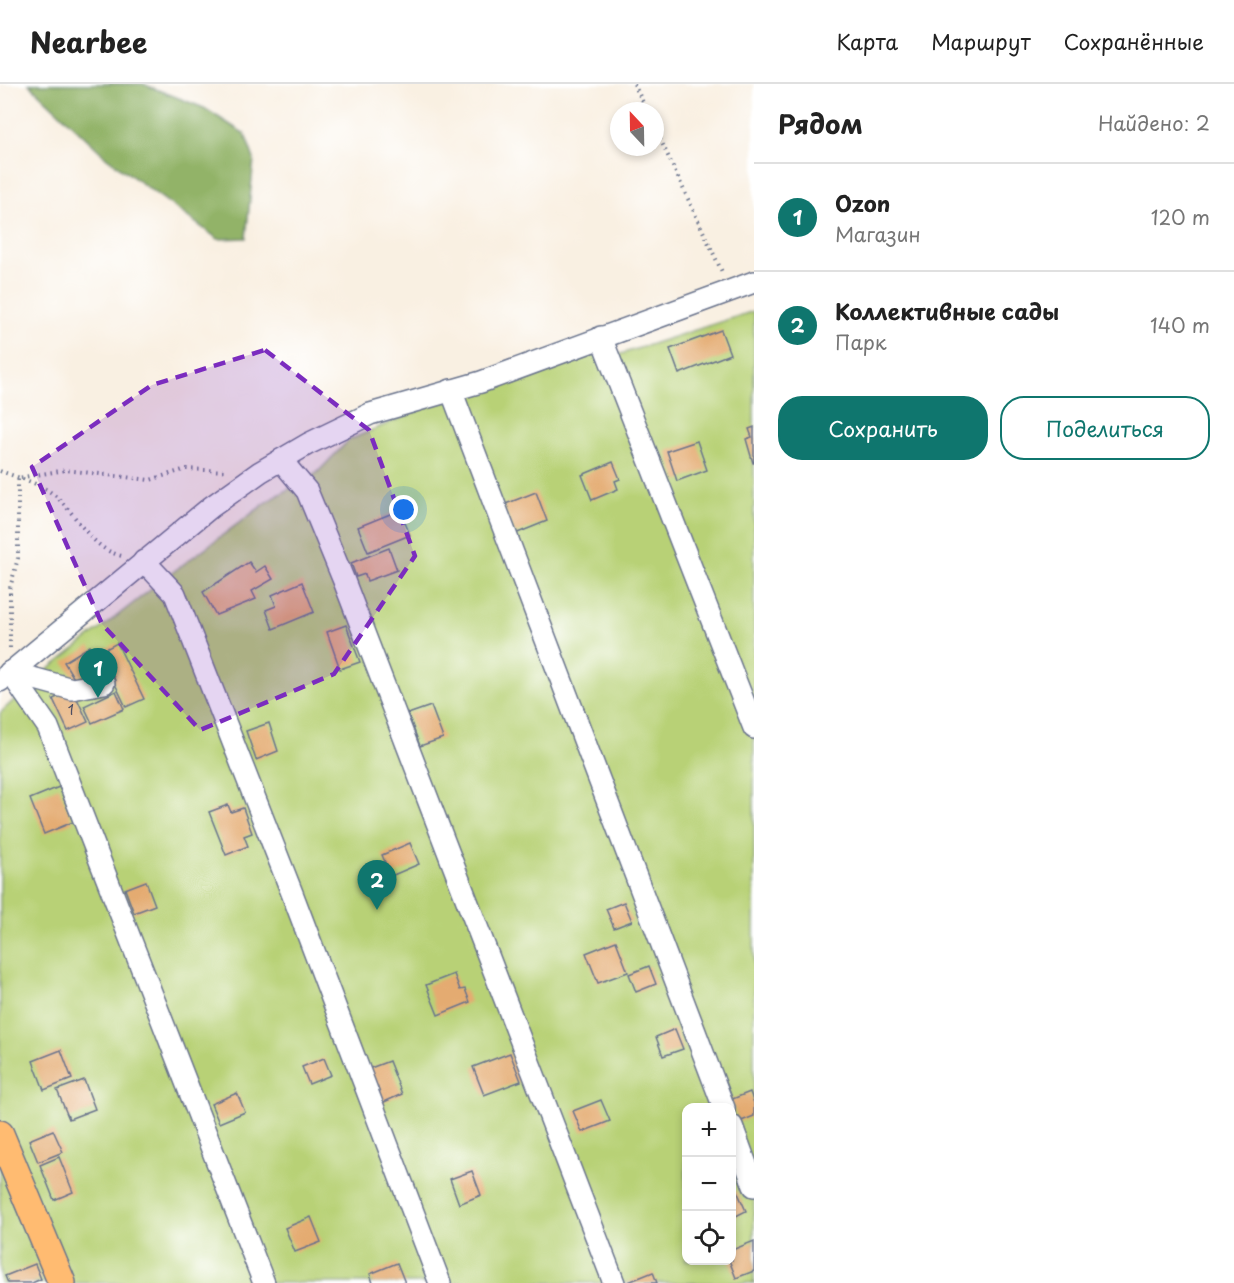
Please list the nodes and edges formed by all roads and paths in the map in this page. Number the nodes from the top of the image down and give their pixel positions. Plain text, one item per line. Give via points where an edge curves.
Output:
1 (634, 84) edge
2 (643, 102) edge
3 (664, 147) edge
4 (754, 282) edge
5 (731, 291) junction
6 (601, 337) junction
7 (451, 390) junction
8 (281, 460) junction
9 (0, 471) edge
10 (260, 472) junction
11 (18, 478) junction
12 (144, 561) junction
13 (5, 677) edge
14 (104, 682) dead end
15 (754, 728) edge
16 (722, 1103) edge
17 (0, 1134) edge
18 (736, 1137) edge
19 (754, 1186) edge
20 (62, 1283) edge
21 (264, 1283) edge
22 (440, 1283) edge
23 (614, 1283) edge

1 - 2 path
3 - 5 path
4 - 5 street
5 - 6 street
6 - 7 street
6 - 15 street
7 - 8 street via 370,414
7 - 16 street
8 - 10 street
8 - 23 street via 307,491 332,551
9 - 11 path
10 - 11 path via 186,469 150,480 66,470
10 - 12 street
11 - 12 path via 49,491 110,553
11 - 13 path via 18,558 10,588
12 - 13 street
12 - 22 street via 175,594
13 - 14 street via 72,689
13 - 21 street via 48,727
17 - 20 main road
18 - 19 street

